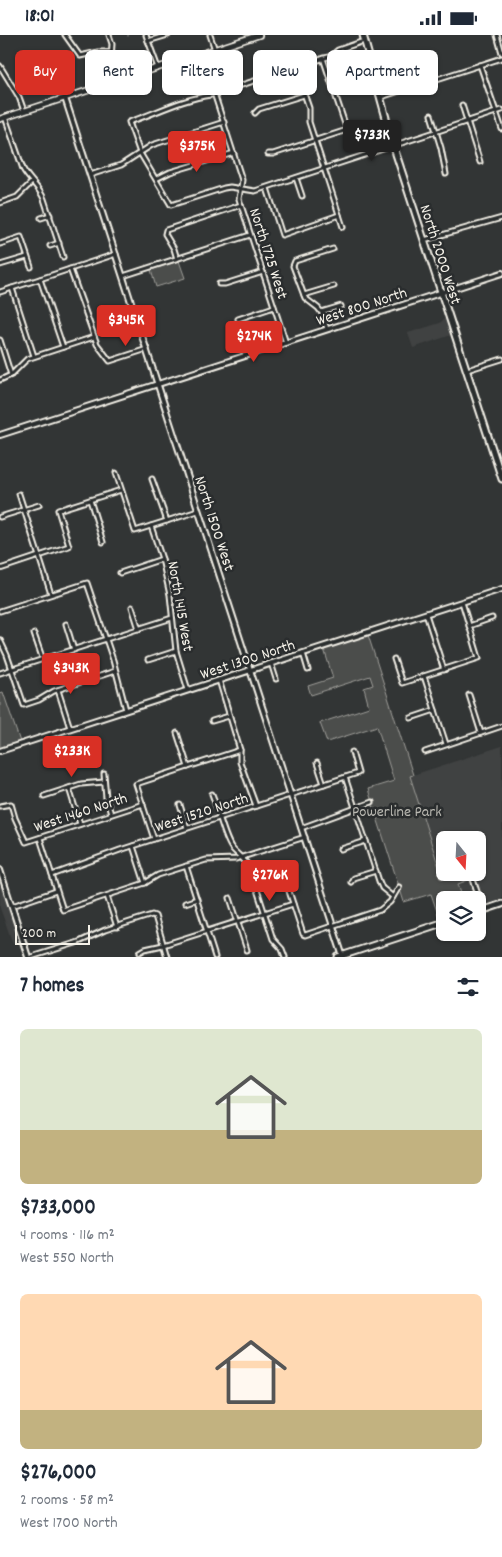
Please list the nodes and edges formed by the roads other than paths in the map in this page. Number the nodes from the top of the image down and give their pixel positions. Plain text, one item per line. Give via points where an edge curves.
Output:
1 (65, 35) edge
2 (109, 35) edge
3 (146, 35) edge
4 (168, 35) edge
5 (210, 35) edge
6 (260, 35) edge
7 (363, 35) edge
8 (497, 35) edge
9 (148, 41) junction
10 (365, 41) junction
11 (112, 50) edge
12 (215, 50) joint
13 (502, 53) edge
14 (85, 55) edge
15 (324, 58) junction
16 (502, 58) edge
17 (317, 60) edge
18 (480, 65) junction
19 (0, 66) edge
20 (162, 67) edge
21 (158, 68) junction
22 (152, 70) edge
23 (85, 92) edge
24 (207, 95) edge
25 (215, 95) edge
26 (304, 95) joint
27 (381, 97) junction
28 (65, 98) junction
29 (462, 105) dead end
30 (502, 110) edge
31 (24, 111) junction
32 (496, 112) junction
33 (255, 113) dead end
34 (431, 115) dead end
35 (3, 118) edge
36 (224, 122) junction
37 (467, 122) junction
38 (502, 129) edge
39 (437, 132) junction
40 (315, 141) junction
41 (394, 146) junction
42 (140, 153) junction
43 (234, 153) junction
44 (268, 154) dead end
45 (480, 161) dead end
46 (324, 169) junction
47 (446, 174) dead end
48 (90, 175) junction
49 (296, 178) junction
50 (156, 179) junction
51 (32, 182) junction
52 (267, 187) junction
53 (240, 190) junction
54 (302, 196) dead end
55 (0, 203) edge
56 (241, 205) junction
57 (50, 215) junction
58 (339, 215) junction
59 (41, 218) dead end
60 (502, 218) edge
61 (343, 227) dead end
62 (250, 235) junction
63 (424, 240) junction
64 (0, 243) edge
65 (59, 243) junction
66 (50, 246) dead end
67 (333, 249) dead end
68 (116, 254) junction
69 (27, 257) junction
70 (63, 257) dead end
71 (177, 259) junction
72 (0, 265) edge
73 (30, 267) dead end
74 (70, 269) junction
75 (263, 272) junction
76 (502, 273) edge
77 (123, 276) junction
78 (40, 279) junction
79 (219, 284) dead end
80 (334, 286) dead end
81 (12, 288) junction
82 (0, 292) edge
83 (441, 293) junction
84 (304, 295) junction
85 (341, 306) dead end
86 (274, 307) junction
87 (321, 312) junction
88 (238, 319) dead end
89 (327, 329) junction
90 (94, 337) junction
91 (0, 340) edge
92 (286, 343) junction
93 (63, 347) junction
94 (147, 349) junction
95 (34, 357) junction
96 (502, 359) edge
97 (466, 370) junction
98 (11, 375) junction
99 (0, 381) edge
100 (158, 384) junction
101 (0, 435) edge
102 (116, 473) dead end
103 (152, 479) dead end
104 (502, 479) edge
105 (121, 489) junction
106 (19, 494) dead end
107 (90, 500) junction
108 (39, 505) dead end
109 (24, 510) junction
110 (198, 511) junction
111 (0, 517) edge
112 (167, 521) junction
113 (151, 526) junction
114 (104, 542) dead end
115 (38, 557) junction
116 (162, 559) junction
117 (0, 569) edge
118 (120, 573) dead end
119 (502, 589) edge
120 (51, 594) junction
121 (462, 602) junction
122 (132, 607) dead end
123 (0, 611) edge
124 (426, 614) junction
125 (172, 618) junction
126 (492, 618) dead end
127 (66, 624) dead end
128 (469, 625) junction
129 (139, 629) junction
130 (34, 634) dead end
131 (106, 639) junction
132 (0, 640) edge
133 (74, 650) junction
134 (176, 651) junction
135 (303, 653) junction
136 (394, 659) dead end
137 (42, 660) junction
138 (148, 660) dead end
139 (271, 663) junction
140 (251, 669) junction
141 (12, 670) junction
142 (308, 670) dead end
143 (444, 670) junction
144 (115, 671) junction
145 (0, 673) edge
146 (424, 676) junction
147 (276, 679) dead end
148 (219, 680) junction
149 (58, 690) junction
150 (188, 690) junction
151 (469, 695) dead end
152 (435, 709) junction
153 (126, 710) junction
154 (229, 716) junction
155 (411, 717) dead end
156 (212, 721) dead end
157 (502, 726) edge
158 (70, 728) junction
159 (177, 733) dead end
160 (481, 733) junction
161 (446, 744) junction
162 (240, 750) junction
163 (0, 751) edge
164 (352, 752) dead end
165 (425, 752) dead end
166 (317, 763) dead end
167 (188, 767) junction
168 (104, 774) dead end
169 (345, 777) junction
170 (104, 782) junction
171 (324, 784) junction
172 (68, 789) junction
173 (212, 794) dead end
174 (292, 795) junction
175 (44, 796) dead end
176 (372, 802) dead end
177 (143, 804) junction
178 (180, 805) dead end
179 (0, 806) edge
180 (256, 806) junction
181 (355, 807) junction
182 (111, 815) junction
183 (221, 818) junction
184 (80, 825) junction
185 (302, 828) junction
186 (187, 829) junction
187 (305, 837) junction
188 (40, 838) junction
189 (154, 839) junction
190 (366, 841) junction
191 (133, 846) junction
192 (341, 849) dead end
193 (242, 857) junction
194 (186, 866) junction
195 (0, 870) edge
196 (376, 871) junction
197 (52, 875) junction
198 (286, 882) dead end
199 (351, 882) dead end
200 (145, 883) junction
201 (399, 887) dead end
202 (56, 891) junction
203 (107, 896) junction
204 (393, 897) junction
205 (230, 898) dead end
206 (197, 899) junction
207 (185, 903) dead end
208 (293, 904) junction
209 (502, 904) edge
210 (12, 906) junction
211 (486, 909) edge
212 (264, 913) junction
213 (236, 922) junction
214 (436, 925) edge
215 (333, 926) junction
216 (117, 927) junction
217 (207, 931) junction
218 (163, 945) junction
219 (246, 950) dead end
220 (140, 952) dead end
221 (341, 956) edge
222 (30, 957) edge
223 (167, 957) edge
224 (216, 957) edge
225 (285, 957) edge

1 - 14 street via 80,56
2 - 11 street
3 - 9 street
4 - 9 street
5 - 12 street
6 - 12 main road
7 - 10 main road, North 2000 West
8 - 13 street
9 - 21 street
10 - 15 street via 338,49
10 - 27 main road, North 2000 West
15 - 17 street
15 - 40 street via 347,130
16 - 18 street
18 - 27 street
18 - 32 street
19 - 31 street
20 - 21 main road
21 - 22 main road
23 - 28 main road
24 - 42 street via 129,122
25 - 36 street
26 - 33 street
26 - 40 street
27 - 41 main road, North 2000 West
28 - 31 main road
28 - 48 street, North 1500 West
29 - 37 street
30 - 32 street
31 - 35 main road
32 - 37 street
32 - 38 street
34 - 39 street
35 - 51 street via 23,169
36 - 42 street via 152,145
36 - 43 street
37 - 39 street
37 - 45 street
39 - 41 street
39 - 47 street
40 - 44 street
40 - 46 street
41 - 46 street
41 - 63 main road, North 2000 West
42 - 48 street via 121,165
42 - 50 street
43 - 50 street
43 - 53 street via 242,180
46 - 49 street
46 - 58 street
48 - 68 street, North 1500 West
49 - 52 street
49 - 54 street
50 - 53 street via 171,205 224,188
51 - 55 street via 17,197
51 - 57 street via 40,191
52 - 53 street via 256,191
52 - 58 street via 282,235
53 - 56 street, North 1725 West
56 - 62 street, North 1725 West
56 - 71 street via 166,230
57 - 59 street
57 - 65 street
58 - 61 street
60 - 63 street
62 - 71 street
62 - 75 street, North 1725 West
63 - 83 main road, North 2000 West
64 - 69 street via 21,237
65 - 66 street
65 - 70 street
67 - 84 street via 295,261
68 - 74 street
68 - 77 street, North 1500 West
69 - 72 street
69 - 73 street
71 - 77 street
74 - 78 street
74 - 90 street
75 - 79 street
75 - 86 street, North 1725 West
76 - 83 street, West 800 North
77 - 94 street, North 1500 West
78 - 81 street
78 - 93 street
80 - 84 street
81 - 82 street
81 - 95 street
83 - 89 street, West 800 North
83 - 97 main road, North 2000 West
84 - 87 street
85 - 87 street
86 - 88 street
86 - 92 street, North 1725 West
87 - 89 street
89 - 92 street, West 800 North
90 - 93 street
90 - 94 street via 110,361
91 - 98 street
92 - 100 street, West 800 North
93 - 95 street
94 - 100 street, North 1500 West
95 - 98 street via 23,362
96 - 97 street
97 - 104 main road, North 2000 West
98 - 99 street
100 - 101 street, West 800 North
100 - 110 street, North 1500 West
102 - 105 street
103 - 112 street
105 - 107 street
105 - 113 street via 135,531
106 - 109 street
107 - 114 street
107 - 115 street via 58,510 69,547
108 - 109 street
109 - 111 street
109 - 115 street
110 - 112 street
110 - 140 street, North 1500 West
112 - 113 street
113 - 116 street, North 1415 West
115 - 117 street
115 - 120 street
116 - 118 street
116 - 125 street, North 1415 West
119 - 121 street, West 1300 North
120 - 123 street
120 - 131 street via 87,583
121 - 124 street, West 1300 North
121 - 128 street
122 - 129 street
124 - 135 street, West 1300 North
124 - 143 street
125 - 129 street
125 - 134 street, North 1415 West
126 - 128 street
127 - 133 street
128 - 143 street via 479,658
129 - 131 street
130 - 137 street
131 - 133 street
131 - 144 street
132 - 141 street
133 - 137 street
134 - 138 street
134 - 150 street, North 1415 West
135 - 139 street, West 1300 North
135 - 142 street
136 - 146 street via 402,683
137 - 141 street
139 - 140 street, West 1300 North
139 - 147 street
140 - 148 street, West 1300 North
140 - 174 street, North 1500 West
141 - 145 street
141 - 149 street via 24,705
143 - 146 street
144 - 149 street
144 - 153 street
146 - 152 street
148 - 150 street, West 1300 North
148 - 154 street
149 - 158 street
150 - 153 street, West 1300 North
151 - 160 street
152 - 155 street
152 - 161 street
153 - 158 street, West 1300 North
154 - 156 street
154 - 162 street
157 - 160 street
158 - 163 street, West 1300 North
159 - 167 street
160 - 161 street
161 - 165 street
162 - 167 street
162 - 180 street via 240,761
164 - 169 street, West 1520 North via 358,773
166 - 171 street
167 - 177 street via 136,784
168 - 170 street
169 - 171 street, West 1520 North
169 - 181 street
170 - 172 street
170 - 182 street
171 - 174 street, West 1520 North
172 - 175 street
172 - 184 street
173 - 183 street
174 - 180 street, West 1520 North
174 - 185 street, North 1500 West
176 - 181 street
177 - 182 street, West 1460 North
177 - 189 street
178 - 186 street
179 - 188 street, West 1460 North via 11,804 26,842
180 - 183 street, West 1520 North
181 - 185 street
181 - 190 street
182 - 184 street, West 1460 North
183 - 186 street, West 1520 North
183 - 193 street via 227,839
184 - 188 street, West 1460 North
185 - 187 street, North 1500 West
186 - 189 street, West 1520 North
187 - 193 street
187 - 215 street, North 1500 West
188 - 197 street
189 - 191 street, West 1520 North
190 - 192 street
190 - 196 street
191 - 197 street, West 1520 North
191 - 200 street
193 - 194 street
193 - 212 street via 250,868
194 - 200 street
194 - 206 street
195 - 210 street
196 - 199 street via 353,878
196 - 204 street via 382,888
197 - 202 street
198 - 208 street
200 - 203 street
201 - 204 street
202 - 203 street via 63,910
202 - 210 street
203 - 216 street
204 - 215 street via 380,910
205 - 213 street
206 - 207 street
206 - 217 street
208 - 212 street
208 - 215 street via 302,934
209 - 211 main road
210 - 222 street
212 - 213 street
212 - 225 street via 273,939
213 - 217 street
213 - 219 street
214 - 221 main road
215 - 221 street, North 1500 West
216 - 218 street via 155,916
216 - 222 street
217 - 218 street
217 - 224 street
218 - 220 street
218 - 223 street

